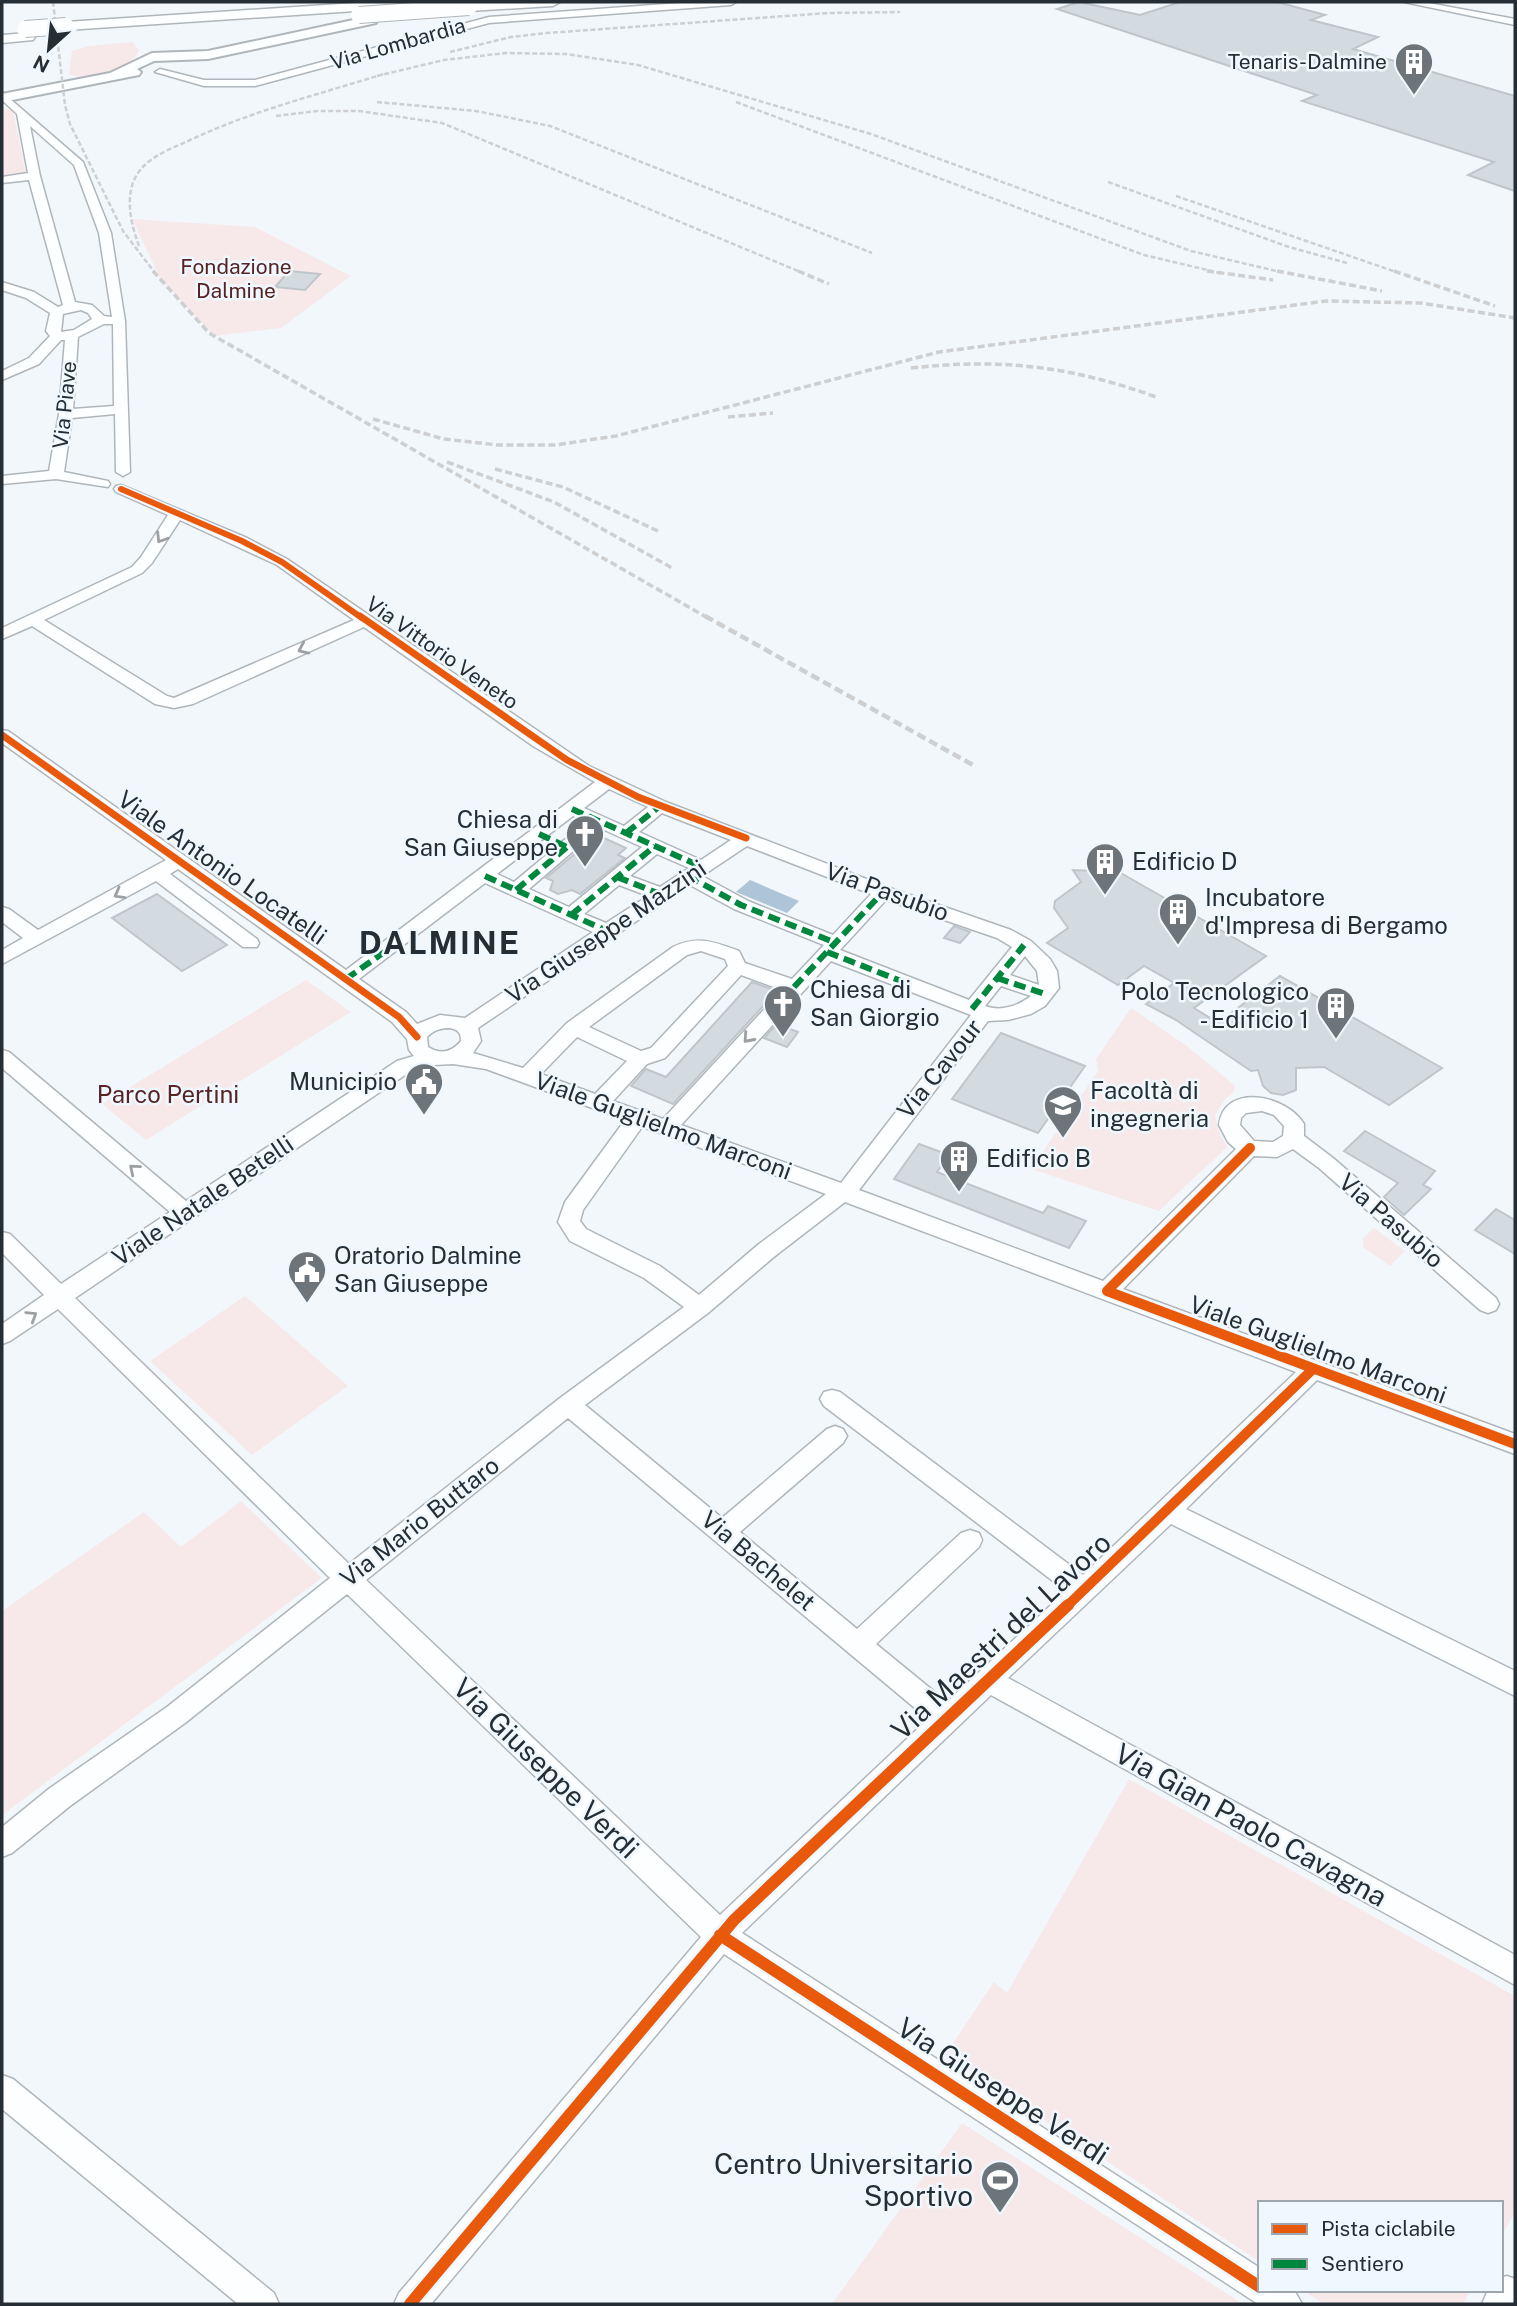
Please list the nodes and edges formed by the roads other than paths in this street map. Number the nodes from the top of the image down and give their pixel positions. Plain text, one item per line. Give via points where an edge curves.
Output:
1 (431, 2) edge
2 (553, 2) edge
3 (731, 2) edge
4 (1409, 2) edge
5 (366, 18) junction
6 (1515, 22) edge
7 (65, 30) junction
8 (2, 31) edge
9 (27, 33) junction
10 (2, 39) edge
11 (180, 63) junction
12 (148, 69) junction
13 (194, 81) junction
14 (3, 97) edge
15 (23, 113) junction
16 (52, 139) junction
17 (28, 145) junction
18 (34, 176) junction
19 (2, 180) edge
20 (2, 286) edge
21 (63, 309) junction
22 (99, 320) junction
23 (119, 321) junction
24 (65, 335) junction
25 (2, 376) edge
26 (122, 409) junction
27 (66, 414) junction
28 (56, 475) junction
29 (2, 480) edge
30 (122, 480) junction
31 (177, 512) junction
32 (33, 620) junction
33 (365, 621) junction
34 (2, 635) edge
35 (2, 735) edge
36 (607, 782) junction
37 (660, 806) junction
38 (572, 809) junction
39 (598, 821) junction
40 (626, 833) junction
41 (539, 834) junction
42 (746, 838) junction
43 (655, 846) junction
44 (567, 847) junction
45 (179, 861) junction
46 (695, 872) junction
47 (157, 873) junction
48 (485, 876) junction
49 (617, 877) junction
50 (516, 890) junction
51 (883, 892) junction
52 (660, 894) junction
53 (2, 913) edge
54 (571, 915) junction
55 (607, 931) junction
56 (37, 939) junction
57 (250, 943) dead end
58 (1026, 946) junction
59 (832, 948) junction
60 (2, 958) edge
61 (738, 967) junction
62 (997, 978) junction
63 (346, 979) junction
64 (794, 987) junction
65 (1045, 994) junction
66 (977, 1012) junction
67 (574, 1028) junction
68 (440, 1042) junction
69 (2, 1057) edge
70 (640, 1059) junction
71 (526, 1077) junction
72 (599, 1103) junction
73 (638, 1117) junction
74 (667, 1128) junction
75 (1293, 1139) junction
76 (1250, 1147) junction
77 (843, 1193) junction
78 (186, 1213) junction
79 (2, 1240) edge
80 (1107, 1291) junction
81 (62, 1297) junction
82 (1488, 1304) dead end
83 (700, 1307) junction
84 (2, 1335) edge
85 (1313, 1369) junction
86 (832, 1399) dead end
87 (568, 1405) junction
88 (835, 1436) dead end
89 (1515, 1444) edge
90 (1168, 1511) junction
91 (723, 1531) junction
92 (970, 1540) dead end
93 (348, 1579) junction
94 (1083, 1589) junction
95 (858, 1644) junction
96 (986, 1680) junction
97 (1515, 1684) edge
98 (946, 1718) junction
99 (2, 1844) edge
100 (720, 1935) junction
101 (1515, 1971) edge
102 (2, 2090) edge
103 (1258, 2286) edge
104 (1268, 2292) edge
105 (263, 2304) edge
106 (410, 2304) edge
107 (1286, 2304) edge

1 - 7 highway
2 - 5 highway, bridge
3 - 13 street, Via Lombardia via 492,20 265,81 229,85
4 - 6 street
5 - 7 highway
5 - 11 main road
7 - 9 highway
8 - 9 highway
9 - 10 highway
11 - 12 main road
11 - 12 main road via 152,57
11 - 13 street via 183,76
12 - 13 street, Via Lombardia
12 - 14 main road
14 - 15 street
15 - 16 street
15 - 17 street, Via Piave
16 - 17 street
16 - 23 street via 78,162 85,175 105,233
17 - 18 street, Via Piave
18 - 19 street
18 - 21 street, Via Piave
20 - 21 street
21 - 22 street via 90,309
21 - 24 street, Via Piave via 53,329
22 - 23 street
22 - 24 street via 84,331
23 - 26 street
24 - 25 street via 34,362
24 - 27 street, Via Piave
26 - 27 street
26 - 30 street
27 - 28 street, Via Piave
28 - 29 street, Via Vittorio Veneto
28 - 30 street, Via Vittorio Veneto via 109,488
30 - 31 street, Via Vittorio Veneto
31 -> 32 street via 145,564
31 - 33 street, Via Vittorio Veneto via 275,558
33 -> 32 street via 174,703
32 - 34 street
33 - 36 street, Via Vittorio Veneto via 544,746
35 - 45 street, Viale Antonio Locatelli
36 - 37 street, Via Vittorio Veneto
36 - 38 street
37 - 40 street
37 - 42 street, Via Vittorio Veneto
38 - 39 street
38 - 41 street
39 - 40 street
39 - 44 street
40 - 43 street
41 - 44 street
41 - 48 street
42 - 46 street, Via Giuseppe Mazzini
42 - 51 street, Via Pasubio
43 - 46 street
43 - 49 street
44 - 50 street
45 - 47 street
45 - 63 street, Viale Antonio Locatelli
46 - 52 street, Via Giuseppe Mazzini
46 - 59 street via 741,905
47 -> 56 street
47 - 57 street, Viale Antonio Locatelli
48 - 50 street
48 - 63 street
49 - 52 street
49 - 54 street
50 - 54 street
51 - 58 street, Via Pasubio via 981,925
51 - 59 street
52 - 55 street, Via Giuseppe Mazzini
53 - 56 street
54 - 55 street
55 - 68 street, Via Giuseppe Mazzini
56 - 60 street
58 - 62 street
58 - 65 street via 1047,971
59 - 64 street
59 - 66 street
61 - 64 street
61 - 67 street via 728,953 702,945 685,948
61 - 70 street via 667,1045
62 - 65 street
62 - 66 street
63 - 68 street, Viale Antonio Locatelli
64 -> 74 street
65 - 66 street, Via Cavour via 1025,1010 1000,1015
66 - 77 street, Via Cavour
67 - 70 street
67 - 71 street
68 - 71 street, Viale Guglielmo Marconi
68 - 78 street, Viale Natale Betelli
78 -> 69 street
70 - 72 street
71 - 72 street, Viale Guglielmo Marconi
72 - 73 street, Viale Guglielmo Marconi
73 - 74 street, Viale Guglielmo Marconi
73 - 83 street via 573,1208 569,1222 578,1235 652,1272
74 - 77 street, Viale Guglielmo Marconi
75 - 76 street via 1270,1151
75 - 76 street via 1294,1124 1281,1110 1243,1105 1228,1122 1233,1137
75 - 82 street, Via Pasubio
76 - 80 street
77 - 80 street, Viale Guglielmo Marconi
77 - 83 street, Via Mario Buttaro
78 - 81 street, Viale Natale Betelli
79 - 81 street, Via Giuseppe Verdi
80 - 85 street, Viale Guglielmo Marconi
84 -> 81 street, Viale Natale Betelli
81 - 93 street, Via Giuseppe Verdi
83 - 87 street, Via Mario Buttaro
85 - 89 street, Viale Guglielmo Marconi
85 - 90 street, Via Maestri del Lavoro
86 - 94 street, Via Maestri del Lavoro
87 - 91 street, Via Bachelet
87 - 93 street, Via Mario Buttaro
88 - 91 street
90 - 94 street, Via Maestri del Lavoro
90 - 97 street
91 - 95 street, Via Bachelet
92 - 95 street
93 - 99 street, Via Mario Buttaro via 177,1715
93 - 100 street, Via Giuseppe Verdi
94 - 96 street, Via Maestri del Lavoro
95 - 98 street, Via Bachelet
96 - 98 street, Via Maestri del Lavoro
96 - 101 street, Via Gian Paolo Cavagna
98 - 100 street, Via Maestri del Lavoro
100 - 103 street, Via Giuseppe Verdi
100 - 106 street, Via Maestri del Lavoro
102 - 105 street
104 - 107 street

